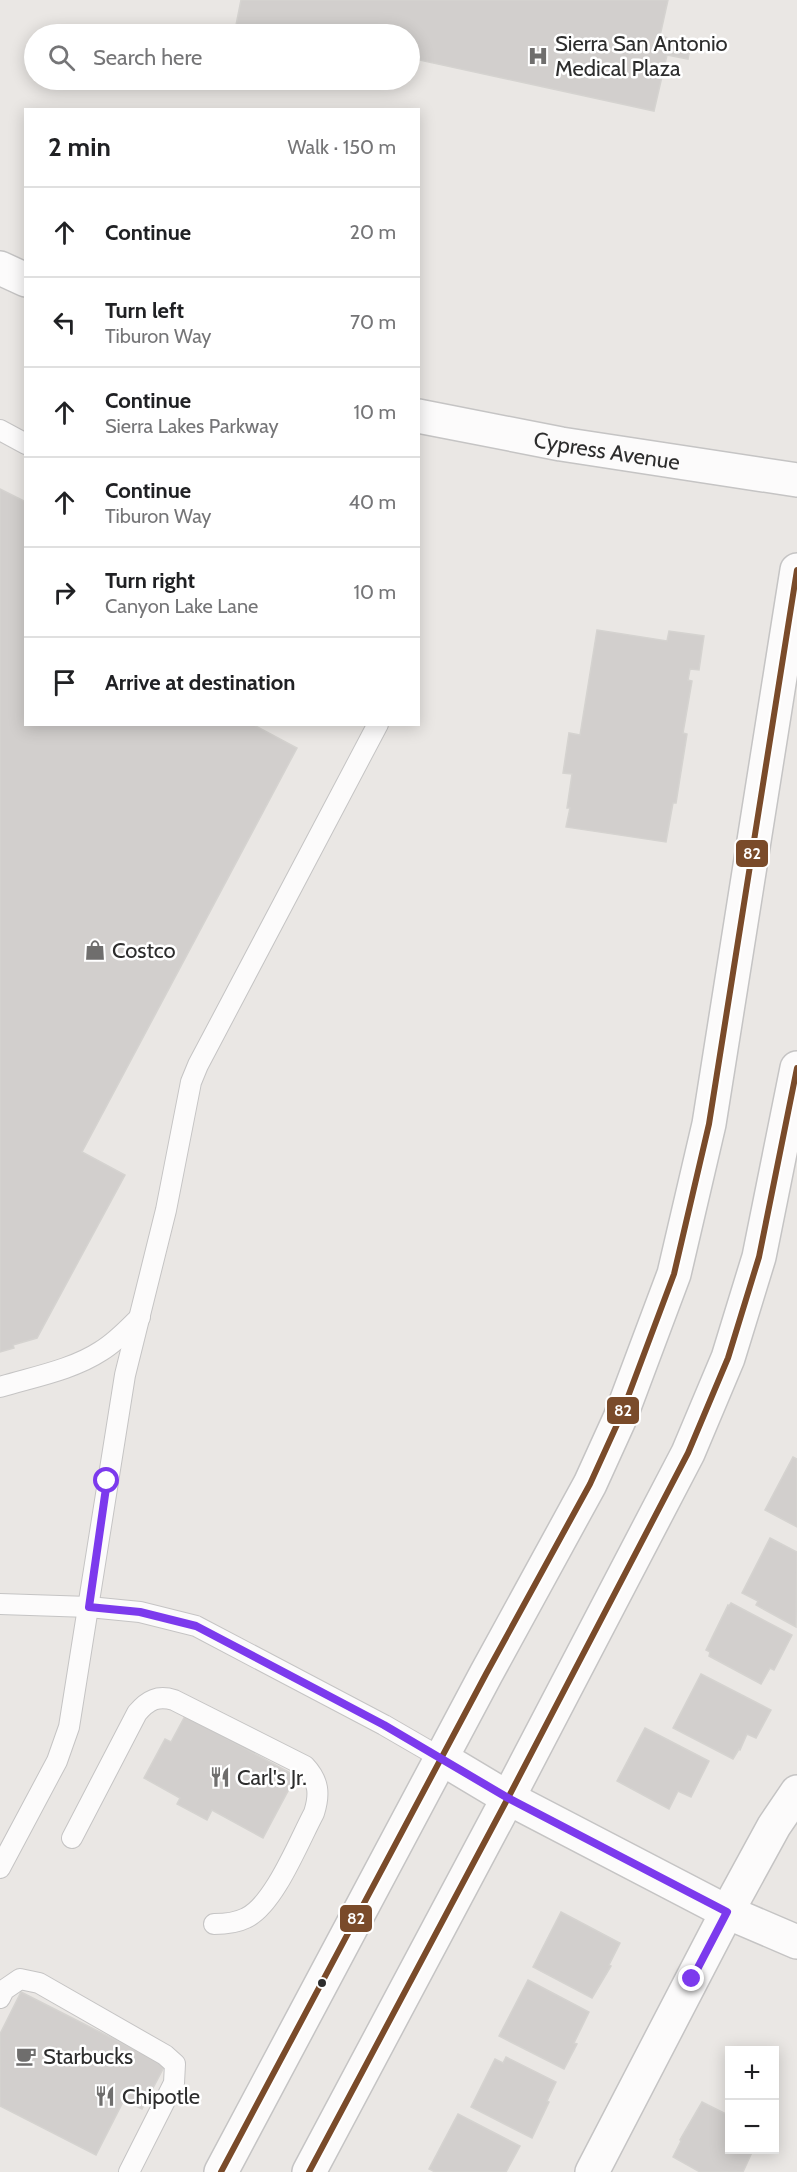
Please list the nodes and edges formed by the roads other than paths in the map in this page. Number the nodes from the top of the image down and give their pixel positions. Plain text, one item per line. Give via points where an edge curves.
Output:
1 (0, 268) edge
2 (24, 279) edge
3 (420, 416) edge
4 (0, 430) edge
5 (24, 443) edge
6 (797, 480) edge
7 (797, 570) edge
8 (377, 726) edge
9 (797, 1068) edge
10 (140, 1317) junction
11 (0, 1387) edge
12 (0, 1604) edge
13 (89, 1607) junction
14 (441, 1758) junction
15 (797, 1792) edge
16 (508, 1798) junction
17 (72, 1838) dead end
18 (0, 1868) edge
19 (727, 1912) junction
20 (214, 1924) dead end
21 (797, 1942) edge
22 (0, 1998) edge
23 (129, 2172) edge
24 (221, 2172) edge
25 (309, 2172) edge
26 (592, 2172) edge

1 - 2 street
3 - 6 street, Cypress Avenue via 561,444
4 - 5 lane
7 - 14 street via 709,1124 674,1274 620,1419 590,1484
8 - 10 lane via 191,1082
9 - 16 street via 759,1257 728,1358 688,1453
10 - 11 lane via 101,1352
10 - 13 lane via 125,1375
12 - 13 lane
13 - 14 lane via 140,1612 196,1626
13 - 18 lane via 74,1708 64,1744
14 - 16 street
14 - 24 street
15 - 19 street
16 - 19 street
16 - 25 street
17 - 20 lane via 137,1713 162,1696 305,1766 314,1775 318,1801 270,1896 246,1918
19 - 21 street
19 - 26 street
22 - 23 lane via 4,1990 20,1979 39,1983 175,2064 174,2083

